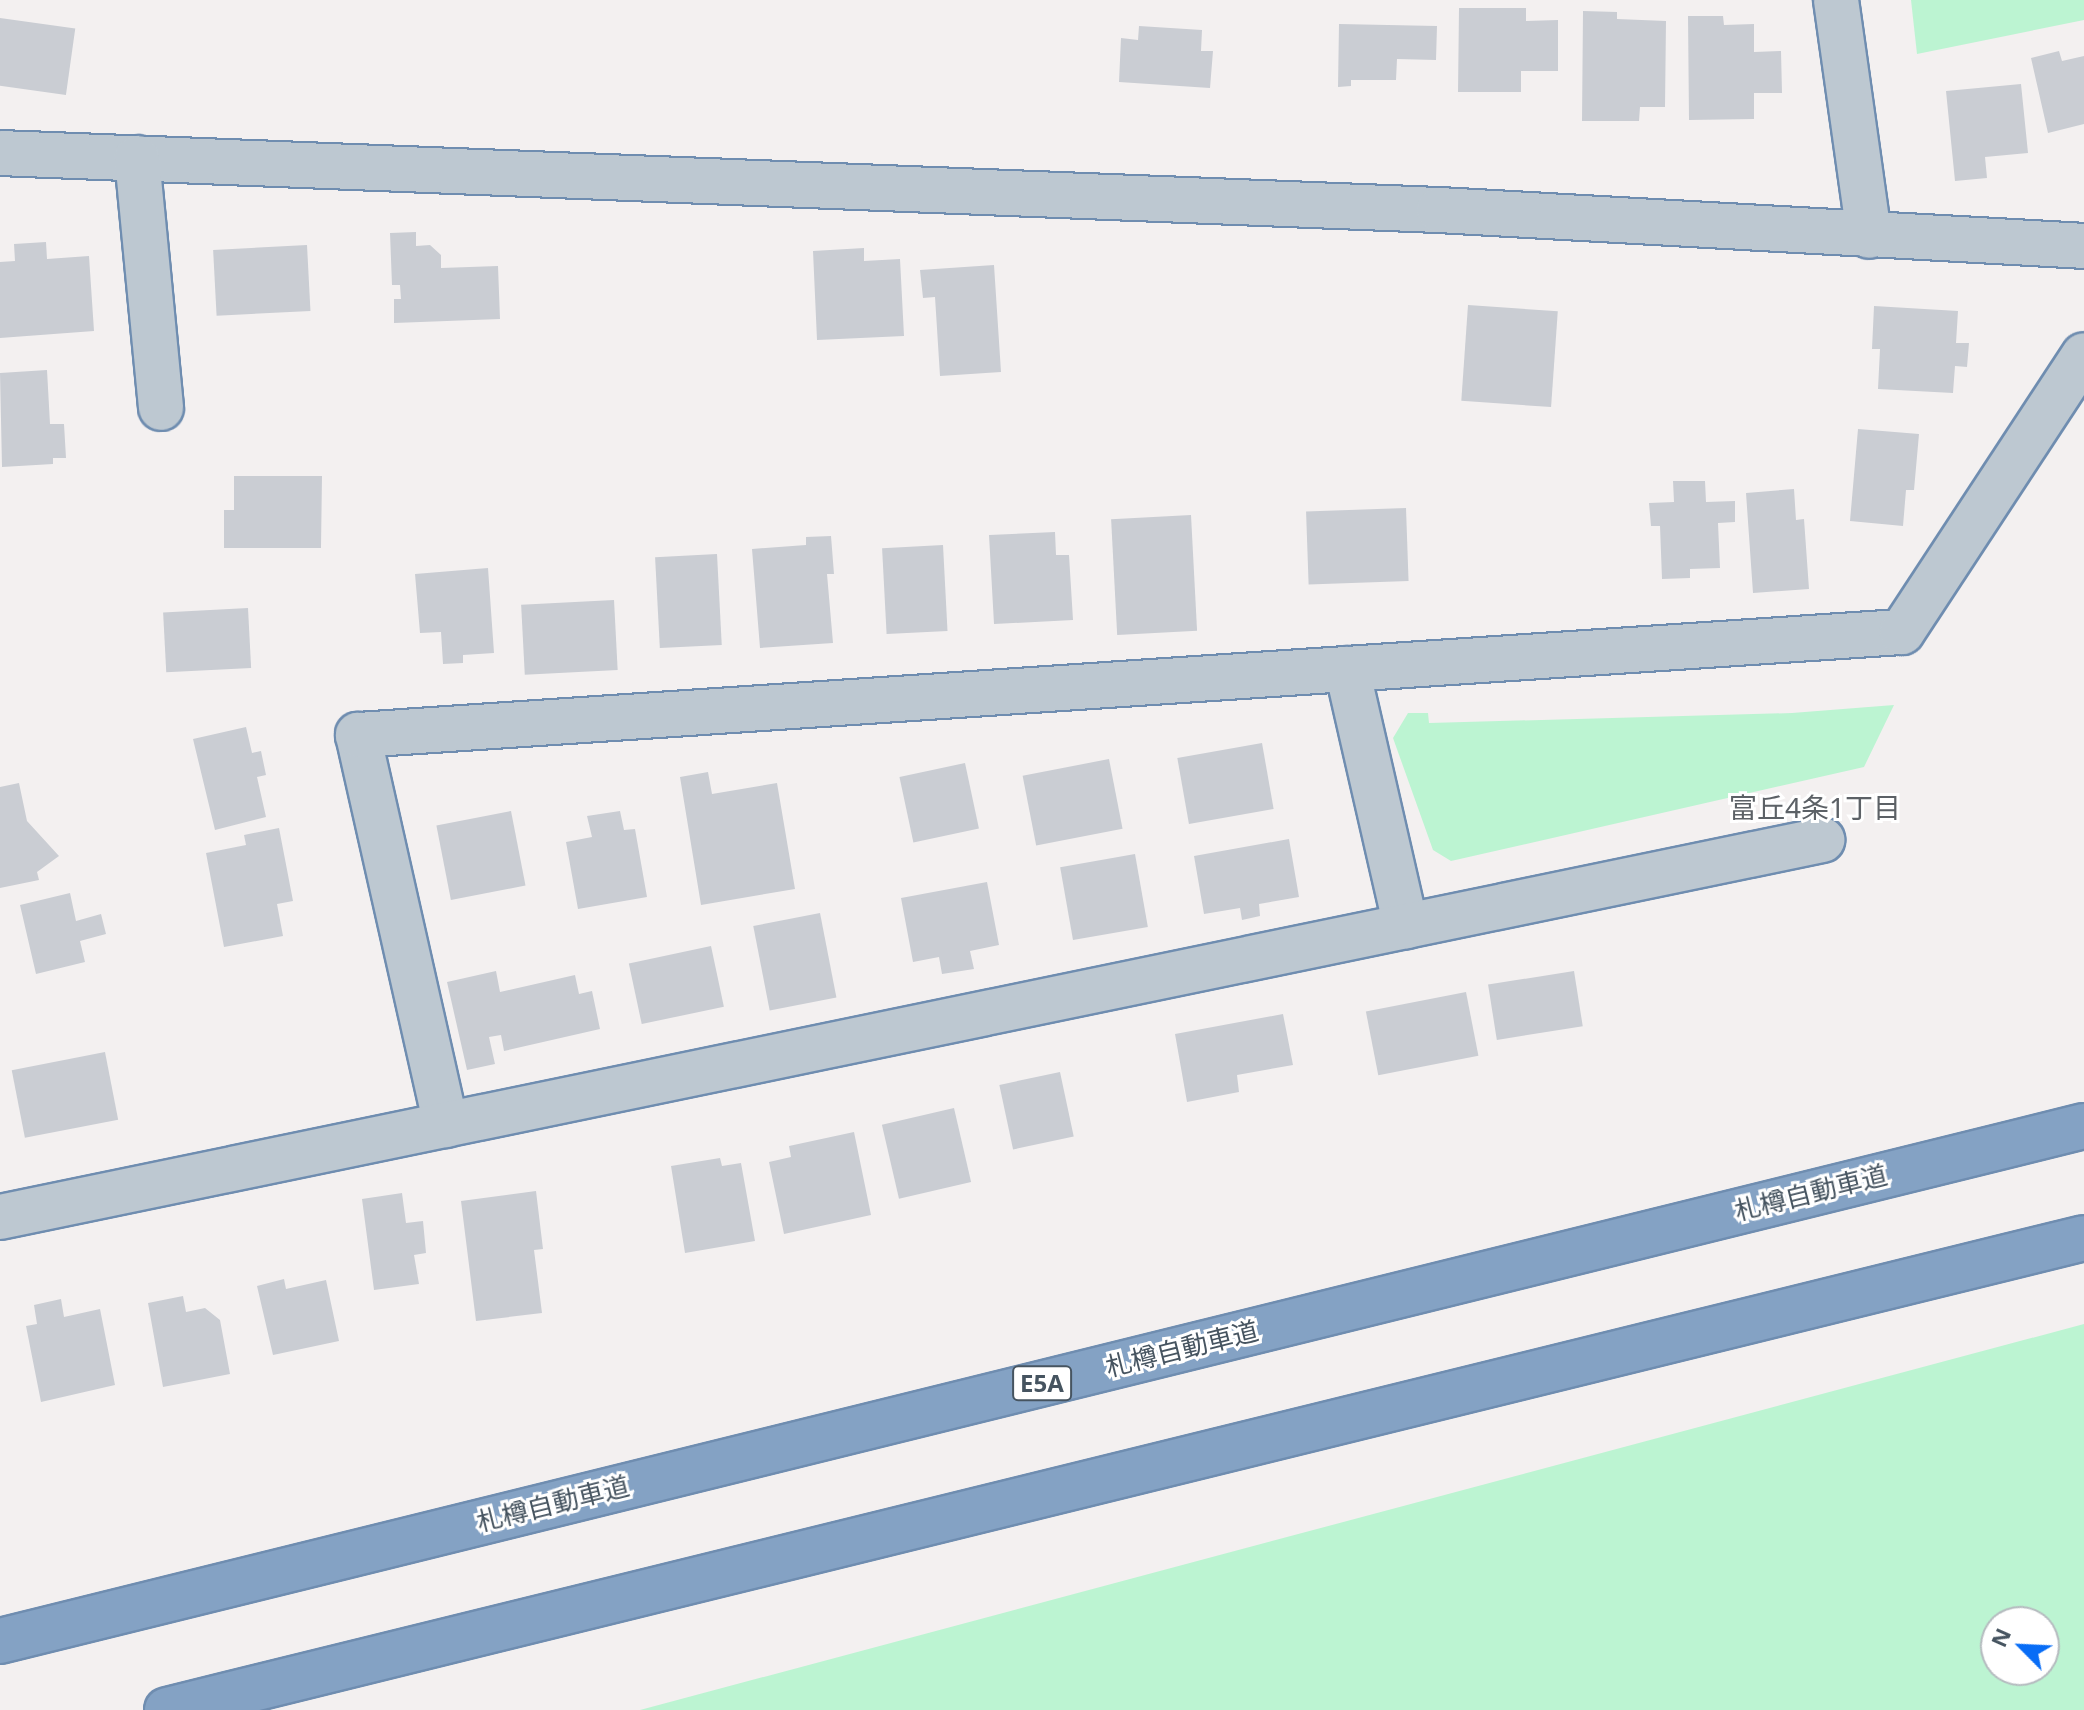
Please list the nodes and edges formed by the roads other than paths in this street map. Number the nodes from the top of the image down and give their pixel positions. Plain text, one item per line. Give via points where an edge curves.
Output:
1 (1836, 0) edge
2 (0, 153) edge
3 (137, 158) junction
4 (1869, 236) junction
5 (2084, 246) edge
6 (2084, 355) edge
7 (161, 408) dead end
8 (1347, 669) junction
9 (1822, 840) dead end
10 (1406, 926) junction
11 (446, 1125) junction
12 (2084, 1126) edge
13 (0, 1217) edge
14 (2084, 1238) edge
15 (0, 1641) edge
16 (167, 1710) edge

1 - 4 street
2 - 3 street
3 - 4 street via 1439,210
3 - 7 street
4 - 5 street
6 - 8 street via 1902,632
8 - 10 street
8 - 11 street via 358,735
9 - 10 street
10 - 11 street
11 - 13 street
12 - 15 highway, 札樽自動車道 / E5A
14 - 16 highway

